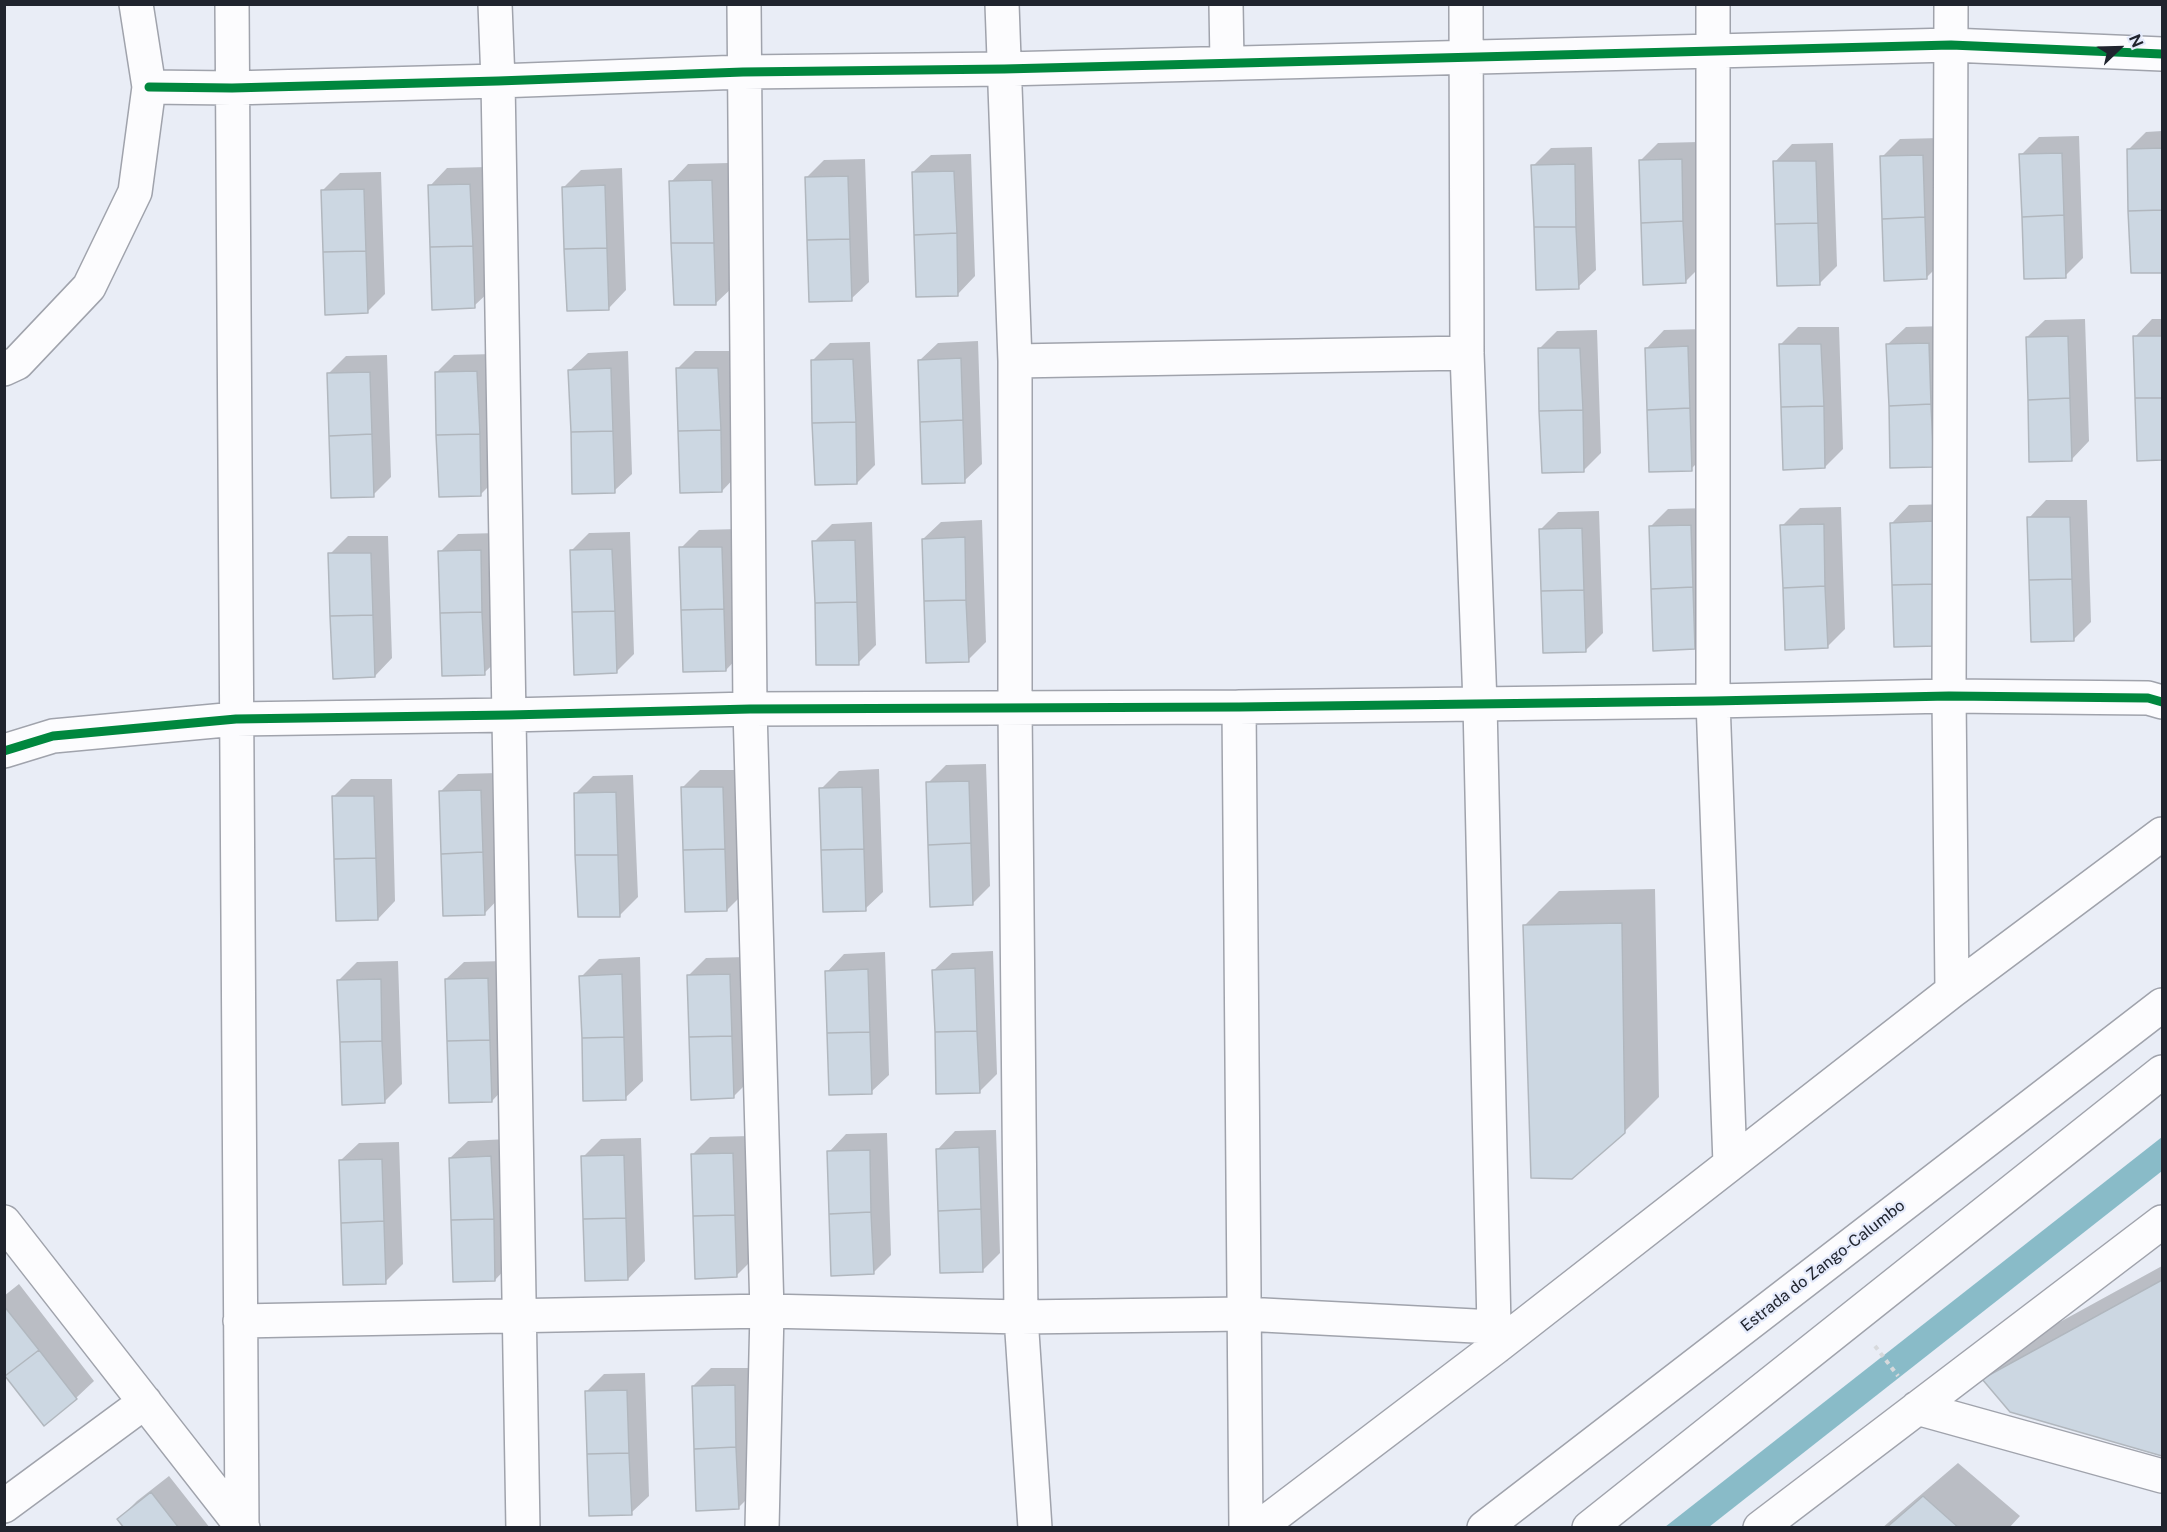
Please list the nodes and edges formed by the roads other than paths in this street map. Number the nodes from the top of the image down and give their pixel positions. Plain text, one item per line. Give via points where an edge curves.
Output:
1 (136, 4) edge
2 (232, 4) edge
3 (495, 4) edge
4 (744, 4) edge
5 (1002, 4) edge
6 (1226, 4) edge
7 (1466, 4) edge
8 (1713, 4) edge
9 (1951, 4) edge
10 (1951, 45) junction
11 (1713, 51) junction
12 (2163, 54) edge
13 (1467, 57) junction
14 (1227, 63) junction
15 (1004, 69) junction
16 (743, 72) junction
17 (498, 81) junction
18 (149, 87) junction
19 (232, 88) junction
20 (1467, 353) junction
21 (1015, 361) junction
22 (4, 369) edge
23 (1949, 696) junction
24 (1713, 701) junction
25 (2163, 702) edge
26 (1480, 704) junction
27 (1239, 707) junction
28 (750, 709) junction
29 (1015, 709) junction
30 (509, 715) junction
31 (236, 719) junction
32 (4, 751) edge
33 (2163, 834) edge
34 (1952, 991) junction
35 (2163, 1005) edge
36 (2163, 1072) edge
37 (1730, 1164) junction
38 (4, 1222) edge
39 (2163, 1222) edge
40 (767, 1311) junction
41 (1244, 1314) junction
42 (519, 1315) junction
43 (1021, 1317) junction
44 (240, 1322) junction
45 (1495, 1337) junction
46 (145, 1402) junction
47 (1917, 1408) junction
48 (2163, 1476) edge
49 (4, 1506) edge
50 (242, 1526) edge
51 (523, 1527) edge
52 (762, 1527) edge
53 (1035, 1527) edge
54 (1246, 1527) edge
55 (1258, 1527) edge
56 (1484, 1527) edge
57 (1589, 1527) edge
58 (1760, 1527) edge

1 - 18 street
2 - 19 street
3 - 17 street
4 - 16 street
5 - 15 street
6 - 14 street
7 - 13 street
8 - 11 street
9 - 10 street
10 - 11 street
10 - 12 street
10 - 23 street
11 - 13 street
11 - 24 street
13 - 14 street
13 - 20 street
14 - 15 street
15 - 16 street
15 - 21 street
16 - 17 street
16 - 28 street
17 - 19 street
17 - 30 street
18 - 19 street
18 - 22 street via 135,192 89,287 17,363
19 - 31 street
20 - 21 street
20 - 26 street
21 - 29 street
23 - 24 street
23 - 25 street via 2148,698
23 - 34 street
24 - 26 street
24 - 37 street
26 - 27 street
26 - 45 street
27 - 29 street
27 - 41 street
28 - 29 street
28 - 30 street
28 - 40 street
29 - 43 street
30 - 31 street
30 - 42 street
31 - 32 street via 53,736
31 - 44 street
33 - 34 street
34 - 37 street
35 - 56 street, Estrada do Zango-Calumbo
36 - 57 street
37 - 45 street
38 - 46 street
39 - 47 street
40 - 42 street
40 - 43 street
40 - 52 street
41 - 43 street
41 - 45 street
41 - 54 street
42 - 44 street
42 - 51 street
43 - 53 street
44 - 50 street
45 - 55 street
46 - 49 street
46 - 50 street
47 - 48 street
47 - 58 street

